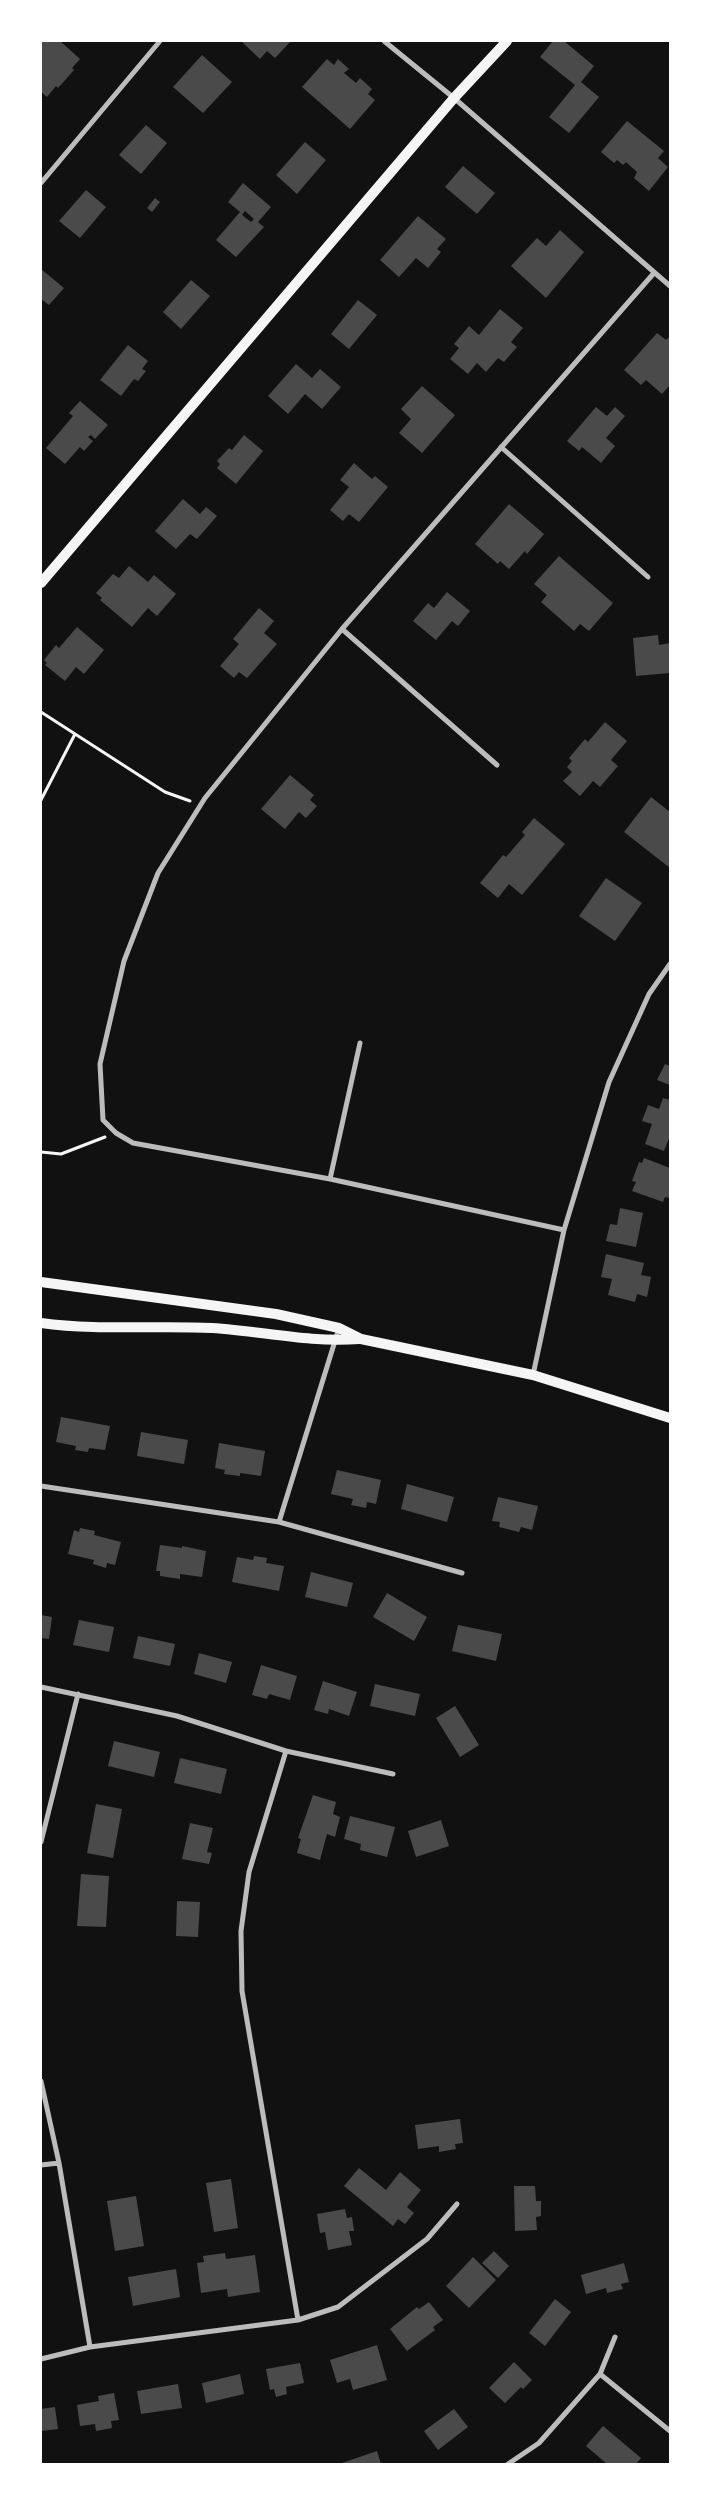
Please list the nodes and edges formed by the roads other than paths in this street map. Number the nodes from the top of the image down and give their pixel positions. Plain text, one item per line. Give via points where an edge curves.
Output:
1 (160, 41) edge
2 (384, 41) edge
3 (507, 41) edge
4 (454, 98) junction
5 (41, 183) edge
6 (654, 273) junction
7 (670, 286) edge
8 (501, 447) junction
9 (648, 577) dead end
10 (41, 582) edge
11 (342, 629) junction
12 (497, 765) dead end
13 (670, 964) edge
14 (360, 1044) dead end
15 (330, 1178) junction
16 (564, 1230) junction
17 (41, 1282) edge
18 (41, 1323) edge
19 (339, 1328) junction
20 (361, 1339) junction
21 (335, 1341) junction
22 (533, 1375) junction
23 (670, 1418) edge
24 (41, 1486) edge
25 (279, 1522) junction
26 (462, 1573) dead end
27 (41, 1687) edge
28 (78, 1694) junction
29 (286, 1752) junction
30 (394, 1774) dead end
31 (41, 1842) edge
32 (41, 2081) edge
33 (59, 2163) junction
34 (41, 2165) edge
35 (457, 2204) dead end
36 (298, 2320) junction
37 (615, 2337) dead end
38 (90, 2347) junction
39 (41, 2359) edge
40 (600, 2374) junction
41 (670, 2431) edge
42 (508, 2464) edge

1 - 5 street
2 - 4 street
3 - 4 main road
4 - 6 street
4 - 10 main road
6 - 7 street
6 - 8 street
8 - 9 street
8 - 11 street
11 - 12 street
11 - 15 street via 205,798 158,874 124,961 100,1064 104,1120 116,1133 133,1143
13 - 16 street via 649,994 608,1082
14 - 15 street
15 - 16 street
16 - 22 street
17 - 19 main road via 276,1314
18 - 21 main road via 105,1328 213,1328
19 - 20 main road
19 - 21 street
20 - 21 main road
20 - 22 main road
21 - 25 street
22 - 23 main road
24 - 25 street
25 - 26 street
27 - 28 street
28 - 29 street via 199,1721
28 - 31 street
29 - 30 street
29 - 36 street via 249,1872 241,1932 242,1991
32 - 33 street
33 - 34 street
33 - 38 street
35 - 36 street via 427,2239 352,2297 338,2307
36 - 38 street
37 - 40 street
38 - 39 street
40 - 41 street
40 - 42 street via 539,2443

